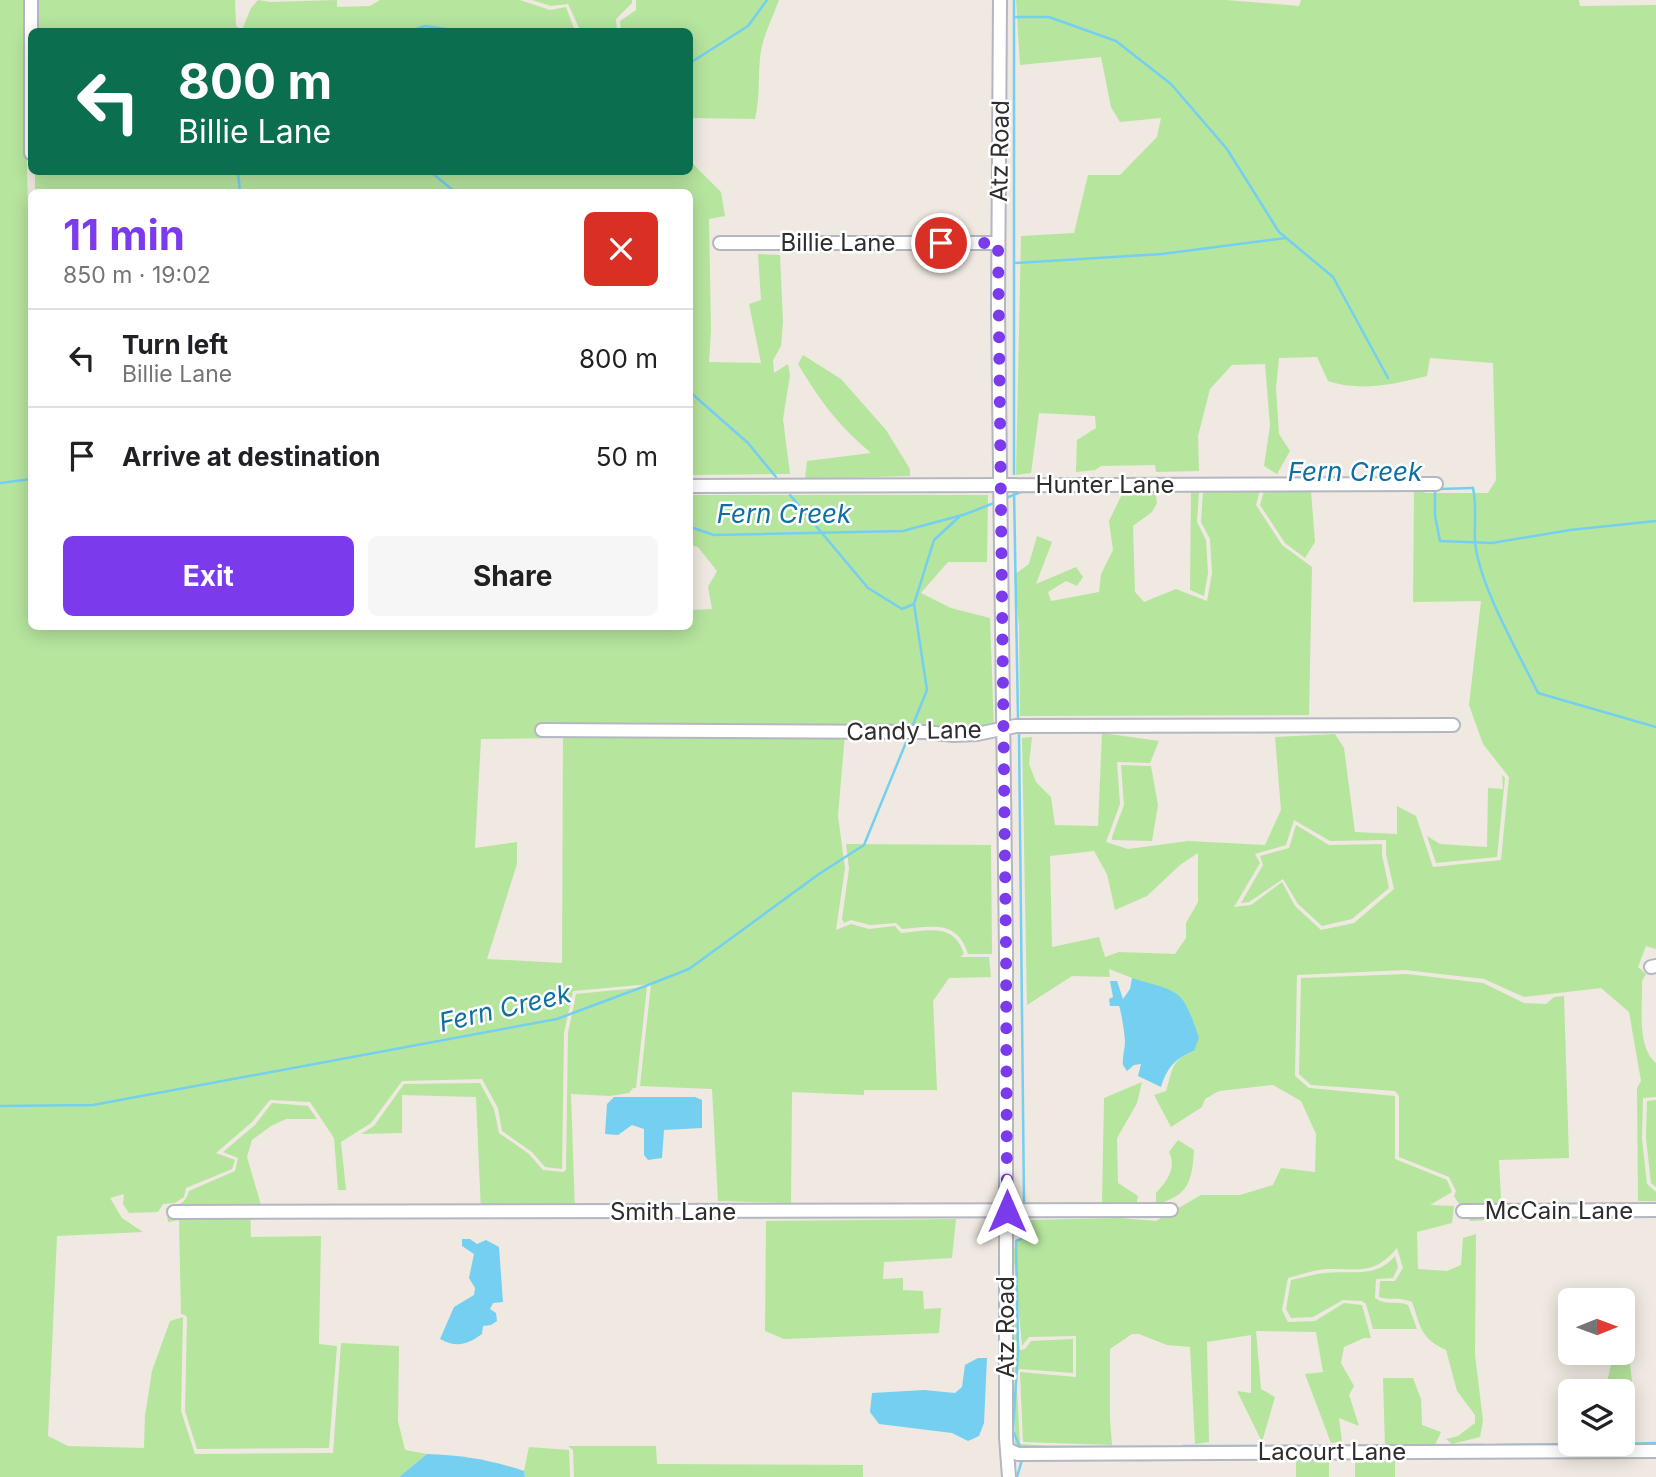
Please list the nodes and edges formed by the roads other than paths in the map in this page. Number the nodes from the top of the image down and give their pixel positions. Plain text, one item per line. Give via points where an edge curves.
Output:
1 (31, 0) edge
2 (1000, 0) edge
3 (31, 28) edge
4 (720, 243) dead end
5 (998, 243) junction
6 (1436, 484) dead end
7 (1000, 485) junction
8 (693, 486) edge
9 (1453, 724) dead end
10 (1003, 727) junction
11 (542, 730) dead end
12 (1171, 1210) dead end
13 (1656, 1210) edge
14 (1007, 1211) junction
15 (1463, 1211) dead end
16 (174, 1212) dead end
17 (1009, 1450) junction
18 (1656, 1451) edge
19 (1009, 1477) edge

1 - 3 street
2 - 5 street, Atz Road
4 - 5 street, Billie Lane
5 - 7 street, Atz Road
6 - 7 street, Hunter Lane
7 - 8 street, Hunter Lane
7 - 10 street, Atz Road
9 - 10 street, Candy Lane
10 - 11 street, Candy Lane via 953,736 925,732
10 - 14 street, Atz Road
12 - 14 street, Smith Lane
13 - 15 street, McCain Lane
14 - 16 street, Smith Lane
14 - 17 street, Atz Road
17 - 18 street, Lacourt Lane via 1018,1454
17 - 19 street, Atz Road

